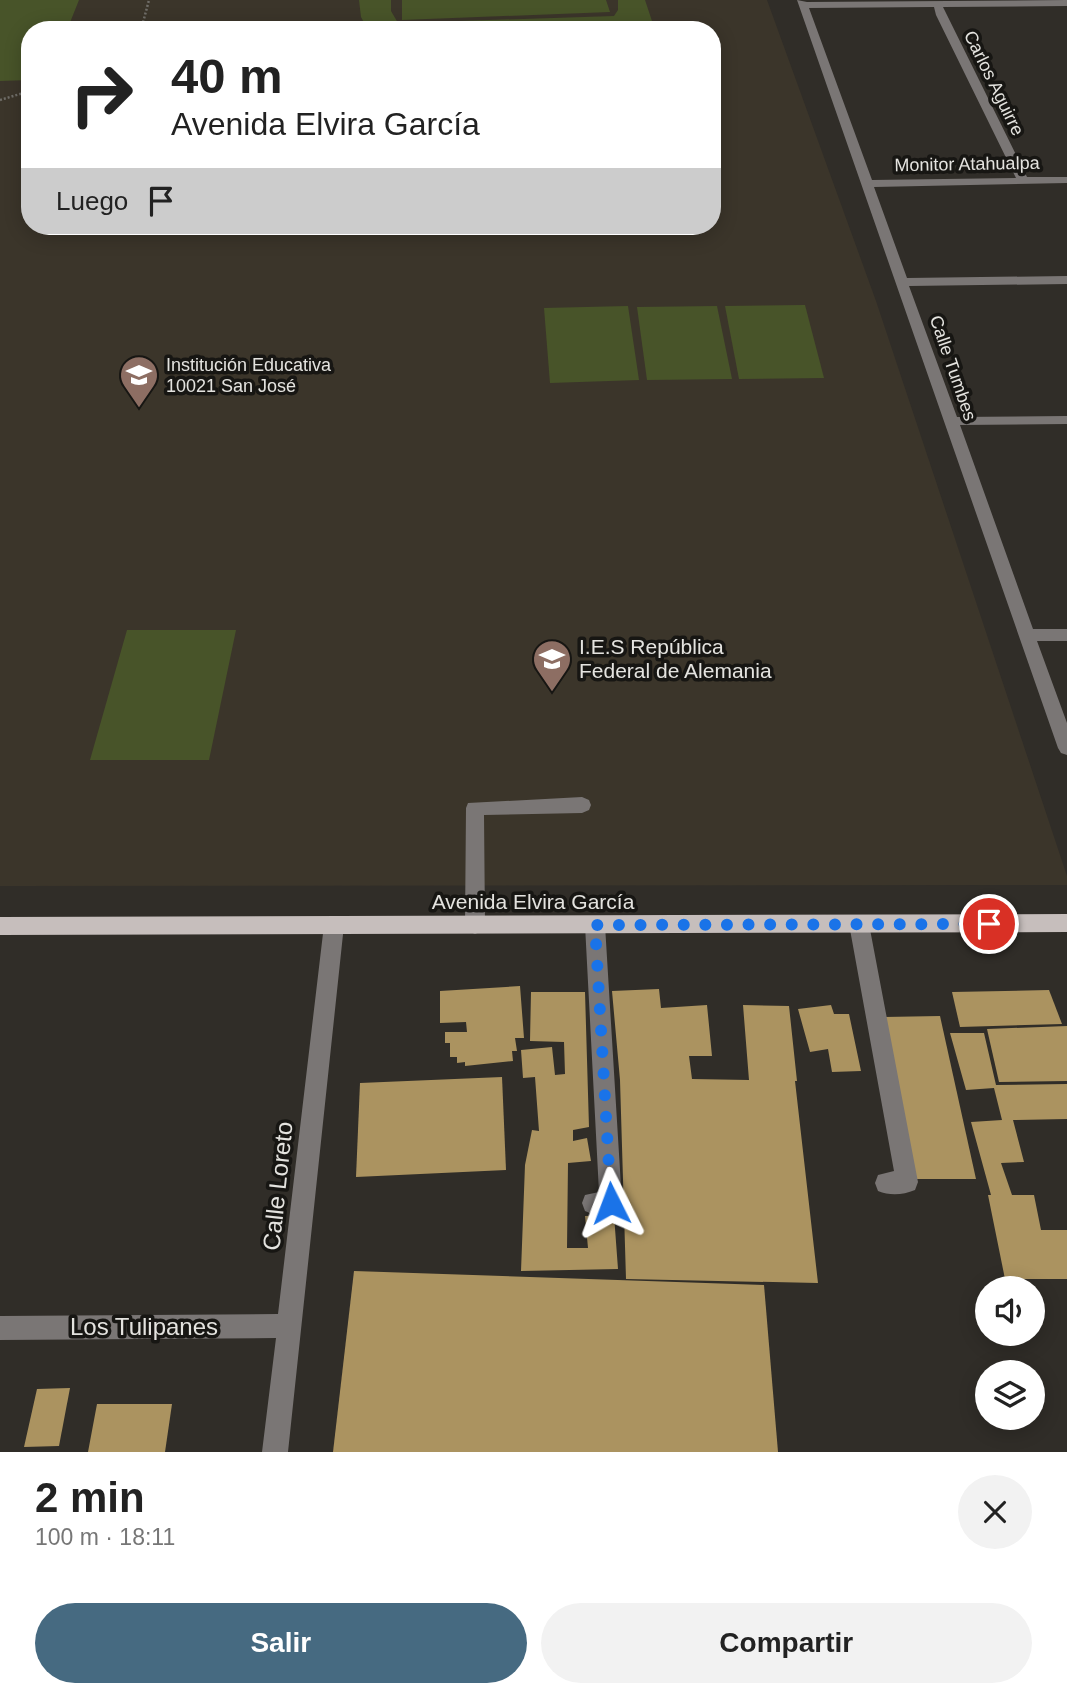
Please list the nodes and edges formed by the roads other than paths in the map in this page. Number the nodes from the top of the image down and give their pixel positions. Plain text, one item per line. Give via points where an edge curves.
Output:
1 (938, 2) edge
2 (1065, 2) edge
3 (805, 7) edge
4 (941, 15) junction
5 (969, 15) dead end
6 (1067, 180) edge
7 (1023, 181) junction
8 (867, 184) junction
9 (1067, 280) edge
10 (902, 282) junction
11 (1067, 420) edge
12 (951, 421) junction
13 (1027, 635) junction
14 (1067, 635) edge
15 (1067, 748) edge
16 (582, 805) dead end
17 (1067, 923) edge
18 (859, 924) junction
19 (334, 925) junction
20 (475, 925) junction
21 (595, 925) junction
22 (0, 926) edge
23 (886, 1183) dead end
24 (593, 1203) dead end
25 (289, 1326) junction
26 (0, 1328) edge
27 (275, 1452) edge

1 - 2 street
1 - 3 street
1 - 4 street, Carlos Aguirre
3 - 4 street
3 - 8 street, Calle Tumbes
4 - 5 street
4 - 7 street, Carlos Aguirre
6 - 7 street, Monitor Atahualpa
7 - 8 street, Monitor Atahualpa
8 - 10 street, Calle Tumbes
9 - 10 street
10 - 12 street, Calle Tumbes
11 - 12 street
12 - 13 street, Calle Tumbes
13 - 14 street
13 - 15 street, Calle Tumbes
16 - 20 street via 475,808
17 - 18 main road, Avenida Elvira García
18 - 21 main road, Avenida Elvira García
18 - 23 street via 907,1182
19 - 20 main road, Avenida Elvira García
19 - 22 main road, Avenida Elvira García
19 - 25 street, Calle Loreto
20 - 21 main road, Avenida Elvira García
21 - 24 street via 611,1203
25 - 26 street, Los Tulipanes
25 - 27 street, Calle Loreto

